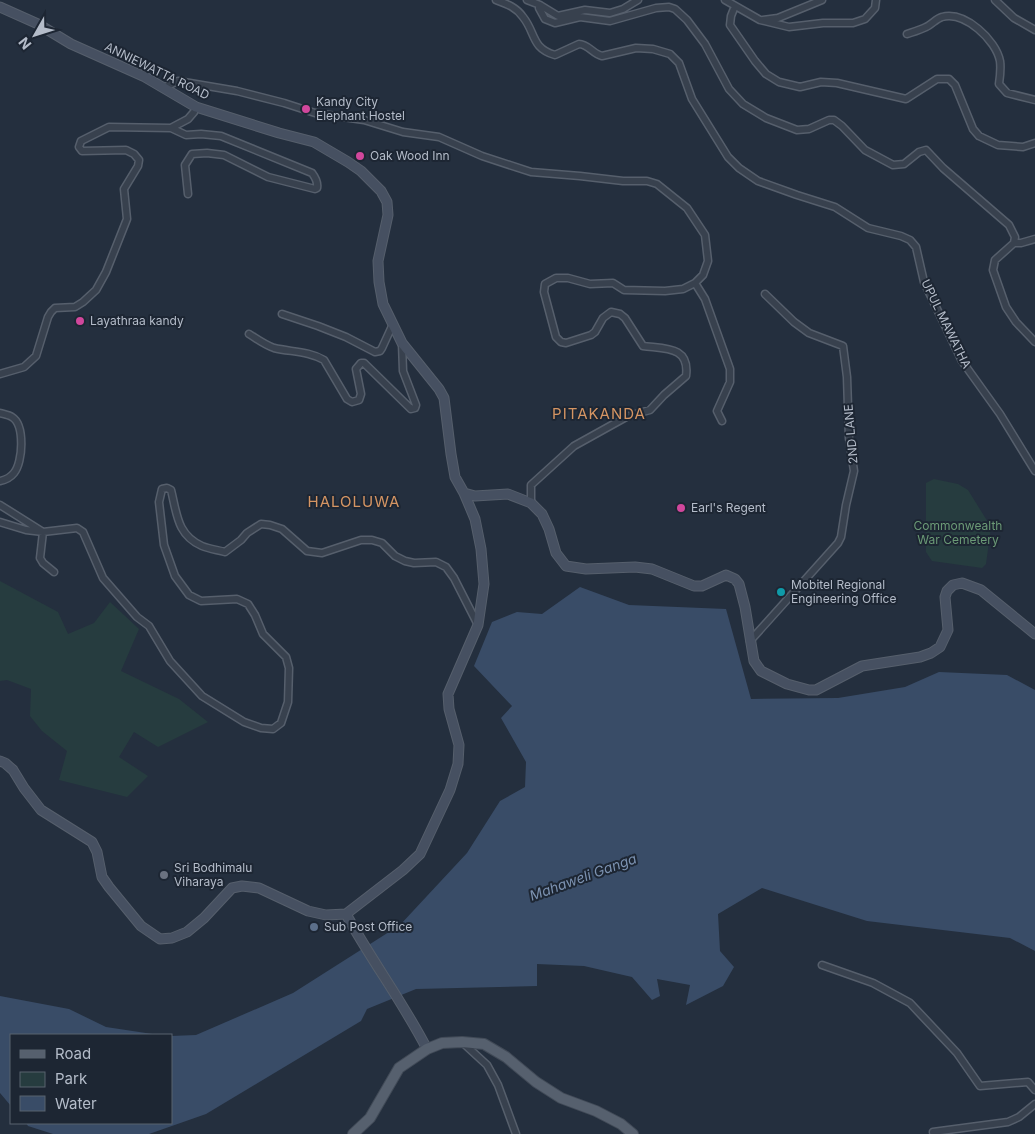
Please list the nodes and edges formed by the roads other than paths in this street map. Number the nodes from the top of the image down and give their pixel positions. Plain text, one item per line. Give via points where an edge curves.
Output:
1 (496, 0) edge
2 (527, 0) edge
3 (638, 0) edge
4 (725, 0) edge
5 (822, 0) edge
6 (876, 0) edge
7 (995, 0) edge
8 (540, 5) junction
9 (735, 6) junction
10 (0, 7) edge
11 (760, 20) junction
12 (1035, 30) edge
13 (907, 34) dead end
14 (163, 88) junction
15 (1035, 100) edge
16 (196, 107) junction
17 (171, 128) junction
18 (1033, 145) edge
19 (188, 194) dead end
20 (1035, 239) edge
21 (1014, 244) junction
22 (695, 283) junction
23 (765, 294) dead end
24 (282, 314) dead end
25 (393, 324) junction
26 (249, 334) dead end
27 (1035, 342) edge
28 (402, 343) junction
29 (0, 374) edge
30 (0, 413) edge
31 (722, 421) dead end
32 (1035, 471) edge
33 (0, 481) edge
34 (464, 493) junction
35 (531, 503) junction
36 (0, 505) edge
37 (0, 522) edge
38 (43, 532) junction
39 (54, 572) dead end
40 (478, 625) junction
41 (1035, 634) edge
42 (750, 641) junction
43 (0, 761) edge
44 (346, 914) junction
45 (822, 965) dead end
46 (462, 1042) junction
47 (427, 1049) junction
48 (1035, 1090) edge
49 (1035, 1104) edge
50 (933, 1132) dead end
51 (353, 1134) edge
52 (516, 1134) edge
53 (633, 1134) edge

1 - 32 street, UPUL MAWATHA via 516,8 545,52 555,55 583,44 602,56 636,48 653,48 670,54 679,63 692,100 728,157 739,168 758,181 835,207 868,228 910,240 916,247 924,282 962,361
2 - 8 street
3 - 8 street via 610,13 585,10 558,16
4 - 9 street
5 - 11 street via 778,18
6 - 11 street via 875,8 865,19 853,22 789,27
7 - 12 street via 1014,18
8 - 21 street via 545,19 555,23 580,17 610,21 656,8 675,8 705,44 729,89 742,104 796,130 810,129 834,120 865,150 893,165 904,164 926,150 942,168 1009,225 1015,237
9 - 11 street
9 - 18 street via 730,25 766,74 779,82 800,87 821,82 837,83 906,99 937,79 949,79 955,85 973,130 979,136 998,145
10 - 14 street, ANNIEWATTA ROAD
13 - 15 street via 942,17 965,20 994,44 1000,61 1000,84 1007,92
14 - 16 street, ANNIEWATTA ROAD
14 - 22 street via 178,81 237,91 315,113 439,137 531,172 657,184 687,208 705,235 708,261 703,275
16 - 17 street via 188,119
16 - 25 street, ANNIEWATTA ROAD via 314,142 361,171 381,191 387,202 388,215 378,261 378,282 383,304
17 - 19 street via 186,135 222,136 312,173 318,186 315,189 268,177 224,155 199,153 192,154 185,165
17 - 29 street via 109,126 81,141 79,147 82,151 126,150 139,160 124,190 127,219 96,290 74,307 55,308 48,317 36,356 24,368
20 - 21 street
21 - 27 street via 995,260 992,270 1006,307
22 - 31 street via 705,299 730,369 730,382 717,411
22 - 35 street via 683,289 665,291 624,290 613,283 590,284 568,278 556,278 544,284 556,337 561,342 596,332 603,318 611,312 625,318 643,346 676,351 683,356 687,369 686,376 650,410 628,416 574,446 531,485
23 - 42 street, 2ND LANE via 809,333 843,346 854,471 838,543
24 - 25 street via 375,352 382,348
25 - 28 street, ANNIEWATTA ROAD
26 - 28 street via 273,348 320,357 352,402 359,400 361,394 356,369 364,363 411,409 416,405 403,371
28 - 34 street, ANNIEWATTA ROAD via 444,398 450,454 455,477
30 - 33 street via 16,421 22,444 15,472
34 - 35 street via 476,496 508,494
34 - 40 street, ANNIEWATTA ROAD via 475,519 481,549 484,584
35 - 42 street via 542,514 556,554 566,566 652,569 694,586 702,586 726,575 735,579 745,607
36 - 38 street
37 - 38 street
38 - 39 street via 40,558
38 - 40 street via 77,528 83,532 103,578 149,626 170,661 187,681 202,696 244,722 261,728 273,729 281,723 288,702 289,668 286,657 263,634 248,604 237,599 201,601 189,595 175,576 164,545 159,502 162,489 171,490 185,535 202,546 225,552 261,524 270,524 307,551 322,553 361,540 372,540 382,543 404,561 436,562 446,567 454,578
40 - 44 street, ANNIEWATTA ROAD via 448,694 459,745 458,764 450,790 420,854
41 - 42 street via 981,590 962,583 947,591 948,630 940,647 920,657 862,666 816,690 787,684 760,671 754,661
43 - 44 street via 14,770 41,810 92,842 108,887 141,926 160,939 187,932 232,888 242,886 259,888 308,911 326,915
44 - 47 street
45 - 48 street via 873,982 910,1003 957,1053 980,1086 1028,1082
46 - 47 main road via 442,1043
46 - 52 street via 487,1065
46 - 53 main road via 484,1044 561,1098 596,1111
47 - 51 main road via 399,1068 370,1118
49 - 50 street via 1008,1122

